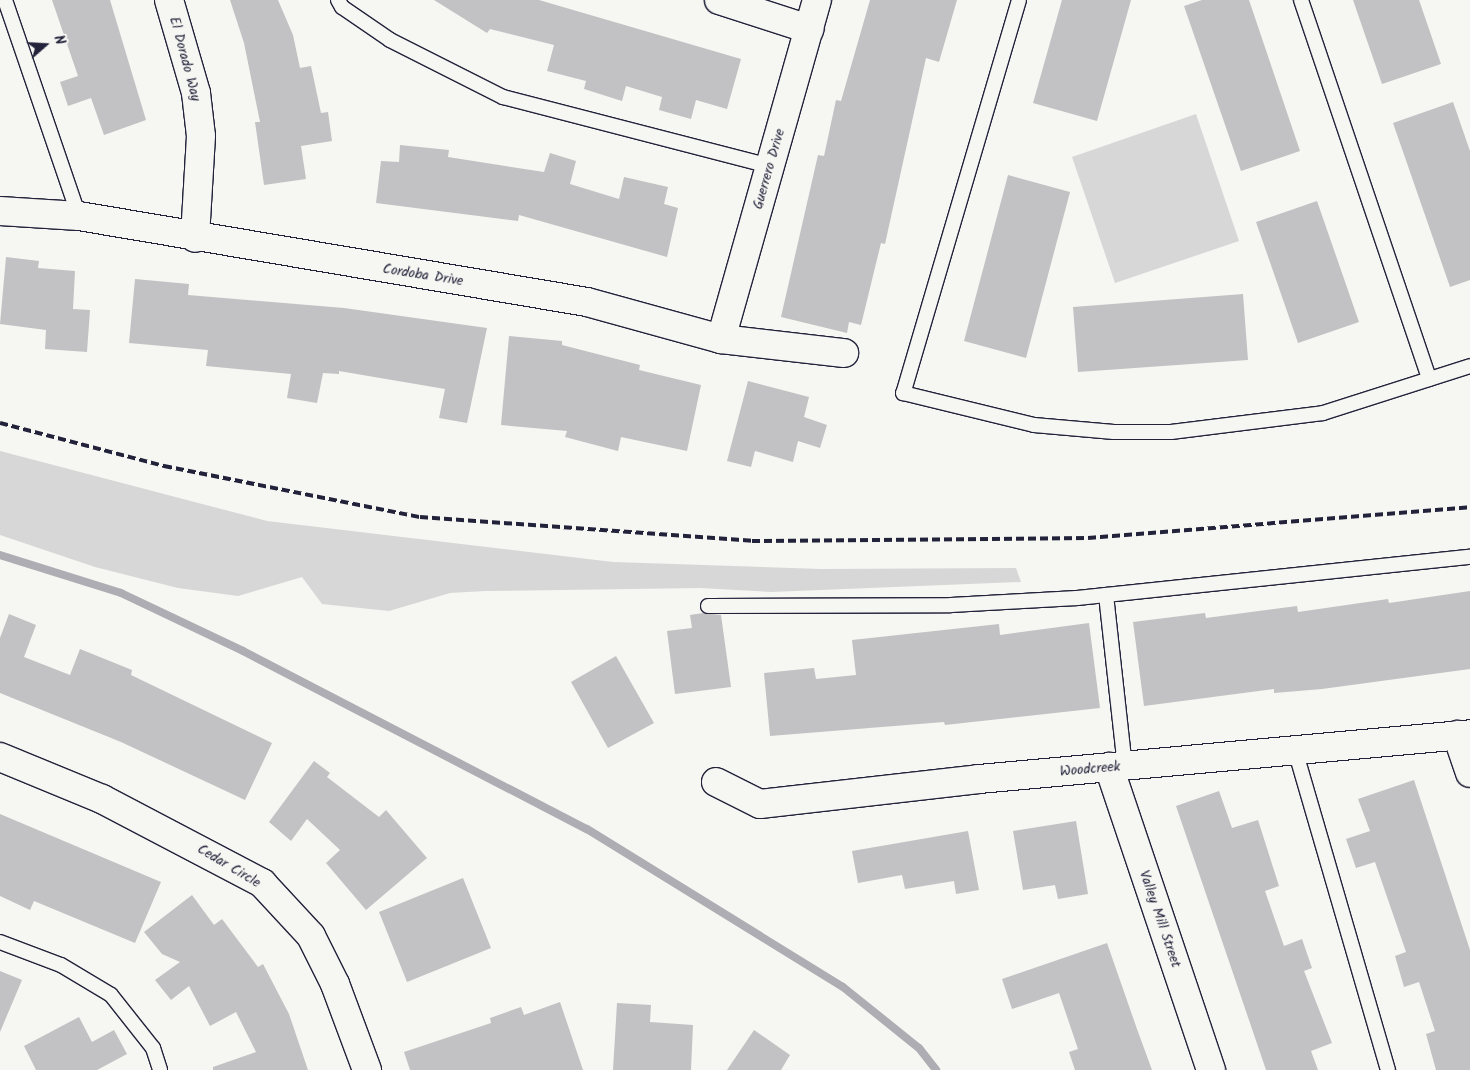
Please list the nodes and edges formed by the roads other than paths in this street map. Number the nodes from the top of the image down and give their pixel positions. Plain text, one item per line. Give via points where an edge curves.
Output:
1 (5, 0) edge
2 (169, 0) edge
3 (338, 0) edge
4 (718, 0) edge
5 (817, 0) edge
6 (1019, 0) edge
7 (1301, 0) edge
8 (809, 29) junction
9 (770, 166) junction
10 (0, 211) edge
11 (79, 216) junction
12 (195, 238) junction
13 (721, 339) junction
14 (844, 353) dead end
15 (1470, 366) edge
16 (1429, 379) junction
17 (1470, 557) edge
18 (1106, 595) junction
19 (708, 606) dead end
20 (1464, 734) edge
21 (1295, 750) junction
22 (0, 757) edge
23 (1117, 766) junction
24 (1470, 773) edge
25 (716, 782) dead end
26 (0, 942) edge
27 (160, 1070) edge
28 (367, 1070) edge
29 (1212, 1070) edge
30 (1388, 1070) edge

1 - 11 lane
2 - 12 street, El Dorado Way via 196,93 201,136
3 - 9 lane via 342,7 390,40 503,97
4 - 8 street
5 - 8 street, Guerrero Drive
6 - 16 lane via 903,393 1034,425 1114,432 1171,432 1323,413
7 - 16 lane
8 - 9 street, Guerrero Drive
9 - 13 street, Guerrero Drive
10 - 11 street, Cordoba Drive
11 - 12 street, Cordoba Drive
12 - 13 street, Cordoba Drive via 587,302
13 - 14 street, Cordoba Drive
15 - 16 lane
17 - 18 lane
18 - 19 lane via 951,605
18 - 23 lane
20 - 21 street, Woodcreek
20 - 24 street
21 - 23 street, Woodcreek
21 - 30 lane
22 - 28 street, Cedar Circle via 102,799 262,883 311,936 335,984
23 - 25 street, Woodcreek via 760,804
23 - 29 street, Valley Mill Street
26 - 27 lane via 61,964 112,995 153,1048

